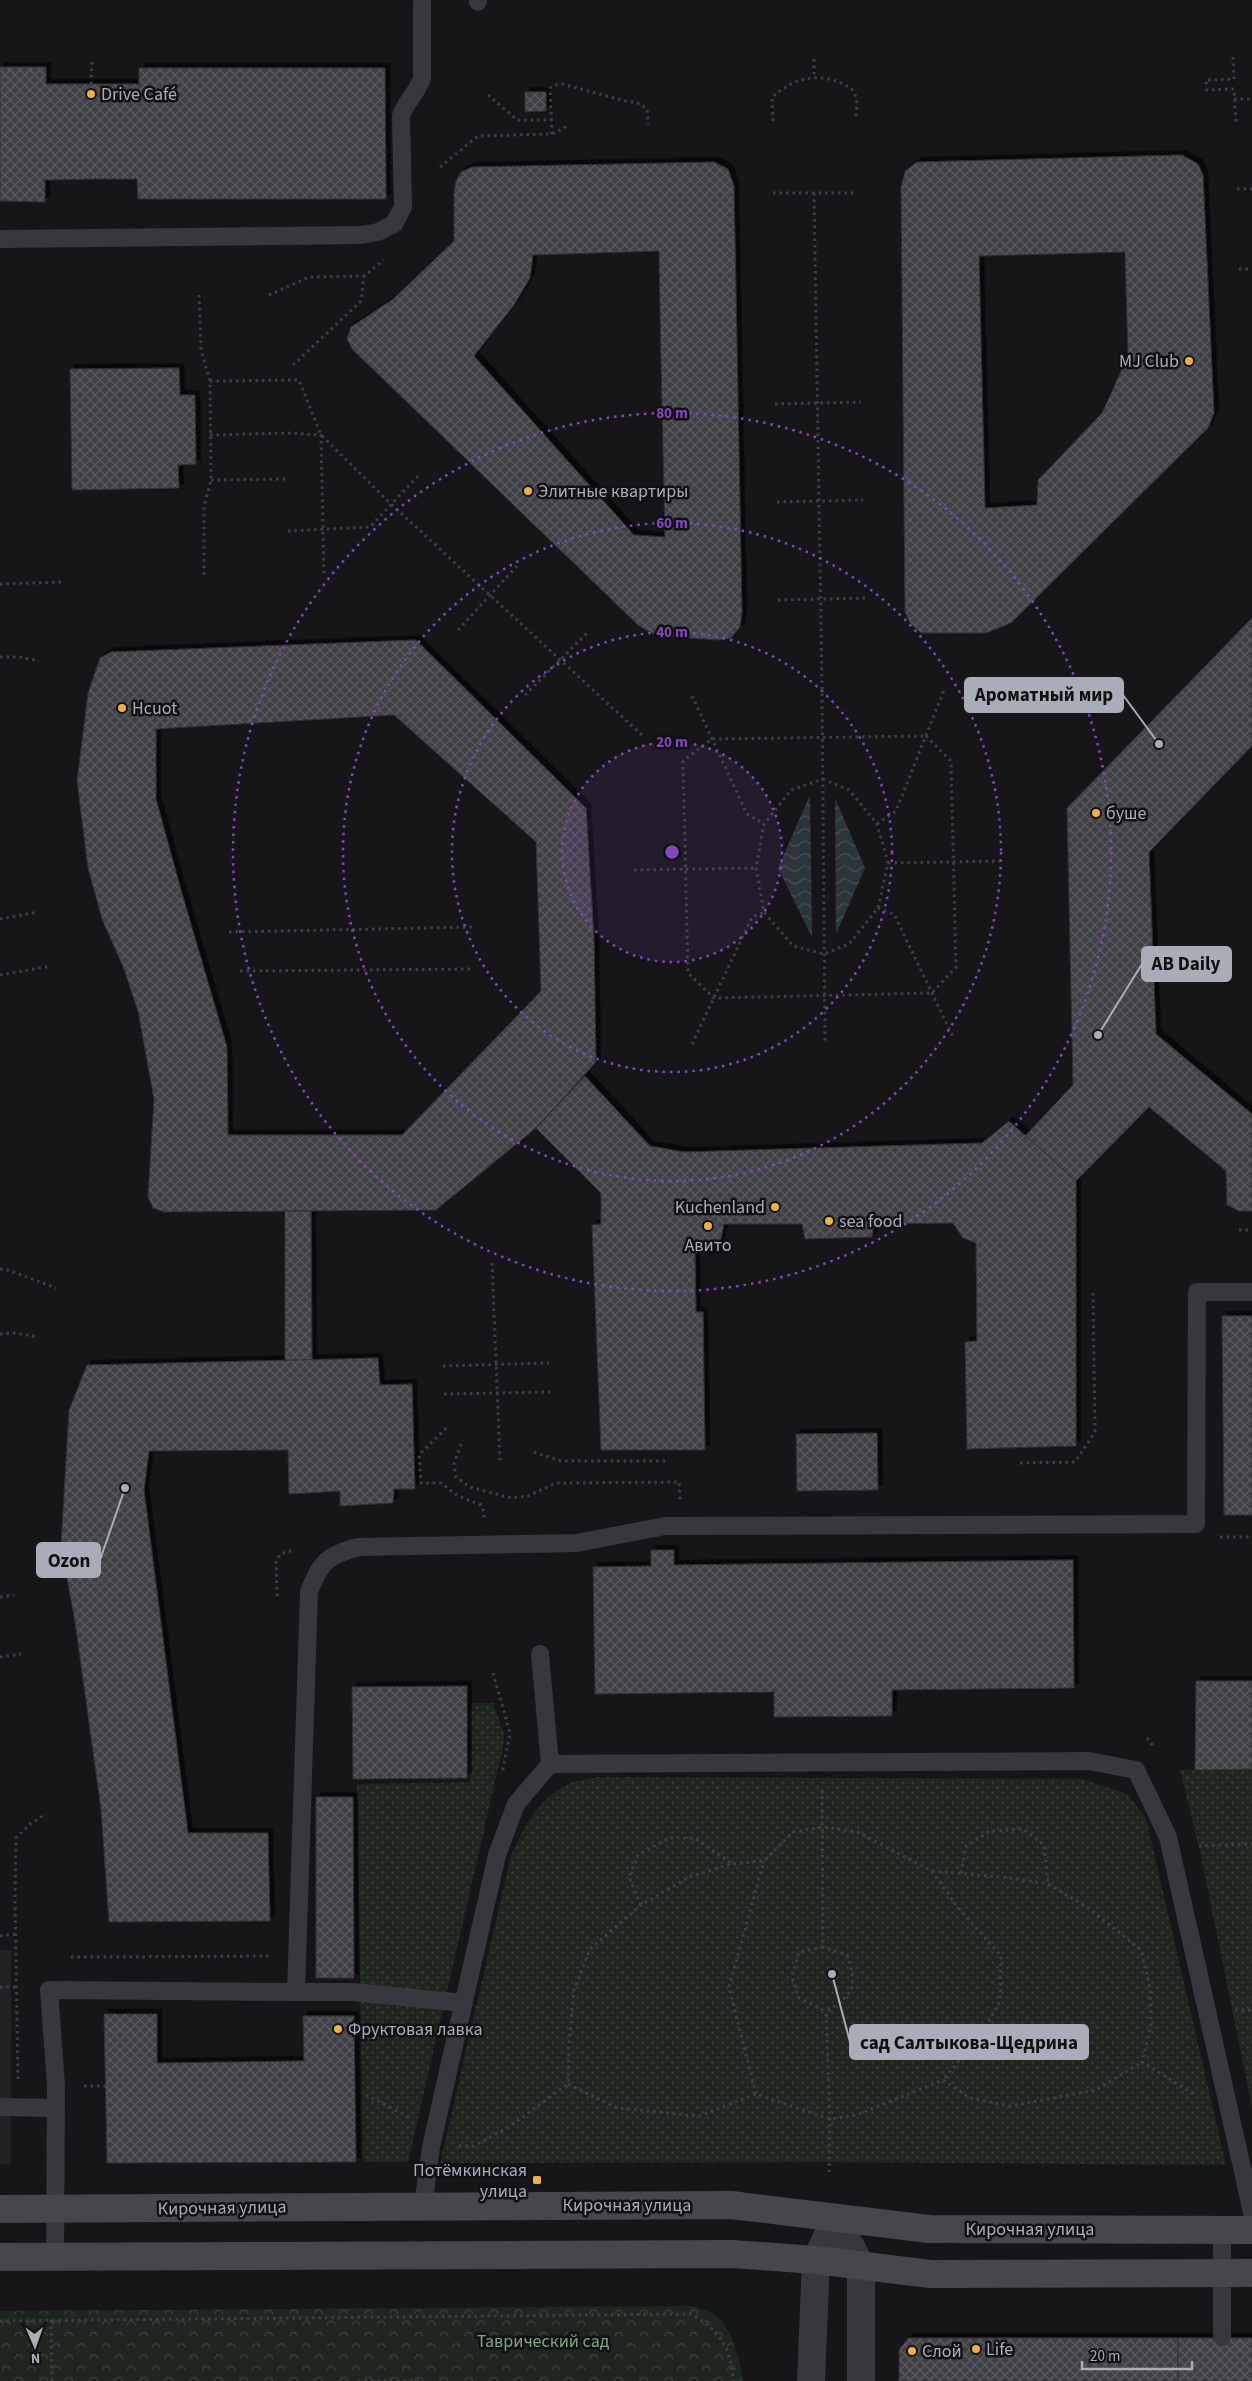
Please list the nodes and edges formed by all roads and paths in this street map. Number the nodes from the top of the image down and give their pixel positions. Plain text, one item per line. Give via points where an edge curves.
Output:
1 (422, 2) dead end
2 (1233, 57) dead end
3 (814, 59) dead end
4 (92, 60) dead end
5 (814, 77) junction
6 (91, 84) dead end
7 (488, 95) dead end
8 (1252, 99) edge
9 (1234, 100) junction
10 (856, 119) dead end
11 (551, 120) junction
12 (772, 120) dead end
13 (648, 124) dead end
14 (569, 125) dead end
15 (1236, 125) dead end
16 (552, 134) junction
17 (440, 167) dead end
18 (1237, 189) dead end
19 (1252, 189) edge
20 (773, 193) dead end
21 (814, 193) junction
22 (857, 193) dead end
23 (0, 239) edge
24 (387, 258) dead end
25 (1252, 269) edge
26 (1239, 270) dead end
27 (364, 276) junction
28 (199, 295) dead end
29 (269, 295) dead end
30 (294, 365) dead end
31 (210, 381) junction
32 (861, 402) dead end
33 (817, 403) junction
34 (775, 404) dead end
35 (210, 435) junction
36 (321, 435) junction
37 (418, 476) dead end
38 (287, 479) dead end
39 (211, 480) junction
40 (863, 500) dead end
41 (819, 501) junction
42 (777, 502) dead end
43 (392, 505) junction
44 (323, 529) junction
45 (288, 531) dead end
46 (517, 566) dead end
47 (204, 577) dead end
48 (324, 577) dead end
49 (62, 582) dead end
50 (0, 584) edge
51 (491, 594) junction
52 (865, 598) dead end
53 (821, 599) junction
54 (778, 600) dead end
55 (458, 630) dead end
56 (588, 632) dead end
57 (0, 656) edge
58 (560, 660) junction
59 (39, 661) dead end
60 (944, 690) dead end
61 (525, 695) dead end
62 (692, 696) dead end
63 (643, 736) dead end
64 (926, 736) junction
65 (823, 738) junction
66 (712, 739) junction
67 (823, 778) junction
68 (764, 824) junction
69 (877, 824) junction
70 (1000, 861) dead end
71 (953, 862) junction
72 (888, 863) junction
73 (756, 868) junction
74 (685, 869) junction
75 (634, 870) dead end
76 (878, 908) junction
77 (38, 912) dead end
78 (764, 912) junction
79 (0, 919) edge
80 (473, 927) dead end
81 (228, 932) dead end
82 (824, 954) junction
83 (51, 966) dead end
84 (473, 969) dead end
85 (240, 972) dead end
86 (0, 975) edge
87 (932, 993) junction
88 (824, 996) junction
89 (714, 998) junction
90 (954, 1039) dead end
91 (825, 1042) dead end
92 (692, 1044) dead end
93 (1239, 1230) dead end
94 (1252, 1230) edge
95 (492, 1263) dead end
96 (0, 1269) edge
97 (56, 1288) dead end
98 (1093, 1290) dead end
99 (1252, 1292) edge
100 (0, 1334) edge
101 (39, 1337) dead end
102 (549, 1363) dead end
103 (497, 1365) junction
104 (443, 1366) dead end
105 (550, 1392) dead end
106 (498, 1393) junction
107 (444, 1394) dead end
108 (446, 1428) dead end
109 (461, 1444) dead end
110 (534, 1452) dead end
111 (500, 1460) dead end
112 (667, 1462) dead end
113 (1020, 1463) dead end
114 (673, 1502) dead end
115 (484, 1526) dead end
116 (302, 1544) dead end
117 (294, 1550) junction
118 (294, 1559) dead end
119 (14, 1595) dead end
120 (277, 1596) dead end
121 (0, 1597) edge
122 (21, 1654) dead end
123 (540, 1654) dead end
124 (0, 1657) edge
125 (821, 1763) junction
126 (550, 1764) junction
127 (46, 1814) dead end
128 (823, 1827) junction
129 (1252, 1844) edge
130 (1197, 1846) dead end
131 (764, 1861) junction
132 (731, 1864) junction
133 (932, 1871) junction
134 (961, 1873) junction
135 (1048, 1884) junction
136 (640, 1906) junction
137 (15, 1934) junction
138 (0, 1936) edge
139 (823, 1947) junction
140 (280, 1956) dead end
141 (71, 1957) dead end
142 (16, 1987) dead end
143 (296, 1992) junction
144 (464, 2003) junction
145 (826, 2012) junction
146 (1142, 2062) junction
147 (943, 2080) junction
148 (568, 2084) junction
149 (756, 2094) junction
150 (366, 2095) dead end
151 (0, 2107) edge
152 (56, 2108) junction
153 (1233, 2118) junction
154 (830, 2119) junction
155 (434, 2132) junction
156 (450, 2146) dead end
157 (828, 2172) dead end
158 (423, 2206) junction
159 (0, 2209) edge
160 (55, 2209) junction
161 (1252, 2212) edge
162 (836, 2218) junction
163 (1222, 2230) junction
164 (1252, 2230) edge
165 (55, 2256) junction
166 (0, 2257) edge
167 (816, 2260) junction
168 (861, 2266) junction
169 (1223, 2273) junction
170 (1252, 2273) edge
171 (51, 2320) junction
172 (0, 2321) edge
173 (1222, 2338) dead end
174 (52, 2381) edge
175 (358, 2381) edge
176 (424, 2381) edge
177 (733, 2381) edge
178 (811, 2381) edge
179 (861, 2381) edge

1 - 23 lane via 420,86 393,117 403,208 394,224 378,232 361,235
2 - 9 path via 1234,79 1206,80 1207,90 1234,89
3 - 5 path
4 - 6 path
5 - 10 path via 849,87 856,96
5 - 12 path via 784,86 772,97
7 - 11 path via 517,120
8 - 9 path
9 - 15 path
11 - 13 path via 550,88 562,84 636,102 648,109
11 - 16 path
14 - 16 path
16 - 17 path via 478,136
18 - 19 path
20 - 21 path
21 - 22 path
21 - 33 path
24 - 27 path
25 - 26 path
27 - 29 path via 309,278
27 - 30 path via 361,301
28 - 31 path via 201,350
31 - 35 path
31 - 36 path via 299,380
32 - 33 path
33 - 34 path
33 - 41 path
35 - 36 path
35 - 39 path
36 - 43 path
36 - 44 path
37 - 43 path
38 - 39 path
39 - 47 path via 204,506
40 - 41 path
41 - 42 path
41 - 53 path
43 - 44 path via 370,527
43 - 51 path
44 - 45 path
44 - 48 path
46 - 51 path
49 - 50 path
51 - 55 path
51 - 58 path
52 - 53 path
53 - 54 path
53 - 65 path
56 - 58 path
57 - 59 path
58 - 61 path
58 - 63 path
60 - 64 path
62 - 66 path
64 - 65 path
64 - 69 path via 896,811
64 - 71 path via 951,761
65 - 66 path
65 - 67 path
66 - 68 path via 747,814
66 - 74 path via 683,761
67 - 68 path via 791,790
67 - 69 path via 849,790
67 - 82 path
68 - 73 path
69 - 72 path
70 - 71 path
71 - 72 path
71 - 87 path via 956,967
72 - 76 path
73 - 74 path
73 - 78 path
74 - 75 path
74 - 89 path via 688,973
76 - 82 path via 849,944
76 - 87 path via 894,914
77 - 79 path
78 - 82 path via 793,946
78 - 89 path via 752,917
80 - 81 path
82 - 88 path
83 - 86 path
84 - 85 path
87 - 88 path
87 - 90 path
88 - 89 path
88 - 91 path
89 - 92 path
93 - 94 path
95 - 103 path
96 - 97 path
98 - 113 path via 1095,1432 1075,1462
99 - 143 lane via 1197,1292 1196,1524 665,1526 577,1543 358,1547 335,1554 317,1570 309,1592
100 - 101 path
102 - 103 path
103 - 104 path
103 - 106 path
105 - 106 path
106 - 107 path
106 - 111 path
108 - 115 path via 419,1455 421,1483 441,1483 458,1496 481,1505
109 - 114 path via 454,1464 456,1477 470,1487 491,1494 510,1498 528,1496 556,1483 680,1482 680,1502
110 - 112 path via 562,1462
116 - 117 path
117 - 118 path
117 - 120 path via 280,1554 276,1563
119 - 121 path
122 - 124 path
123 - 126 lane
125 - 126 lane
125 - 128 path
125 - 153 lane via 1089,1761 1136,1770 1168,1837
126 - 144 lane via 516,1804 497,1855
127 - 137 path via 16,1838
128 - 131 path via 793,1832
128 - 133 path via 858,1832
128 - 139 path
129 - 130 path
131 - 132 path
131 - 149 path via 729,1987
132 - 136 path via 689,1877
132 - 136 path via 694,1838 669,1838 638,1855 629,1877
133 - 134 path
133 - 147 path via 956,1906 1001,1956 1000,2001 982,2034
134 - 135 path
134 - 135 path via 966,1846 990,1831 1023,1829 1044,1845
135 - 146 path via 1090,1909 1141,1950 1150,1997 1151,2025
136 - 148 path via 590,1949 574,1990 568,2043
137 - 138 path
137 - 142 path
139 - 145 path via 847,1955 854,1977 847,1998
139 - 145 path via 799,1952 792,1976 798,1997
140 - 141 path
143 - 144 lane via 353,1992
143 - 152 lane via 49,1990
144 - 155 lane
145 - 154 path
146 - 147 path via 1096,2090 1010,2106 970,2098
146 - 153 path
147 - 154 path via 857,2115
148 - 149 path via 617,2108 698,2116
148 - 156 path via 508,2127 474,2146
149 - 154 path
150 - 155 path
151 - 152 lane
152 - 160 lane
153 - 161 lane
154 - 157 path
155 - 158 lane
158 - 160 main road, Кирочная улица
158 - 162 main road, Кирочная улица via 731,2205
159 - 160 main road, Кирочная улица
160 - 165 lane
162 - 163 main road, Кирочная улица via 929,2229
162 - 167 street
162 - 168 street
163 - 164 main road, Кирочная улица
163 - 169 lane
165 - 166 main road
165 - 167 main road via 732,2254
167 - 168 main road
167 - 178 street
168 - 169 main road via 930,2274
168 - 179 street
169 - 170 main road
169 - 173 lane
171 - 172 path
171 - 174 path
171 - 177 path via 690,2314 705,2321 718,2333 732,2362
175 - 176 path

